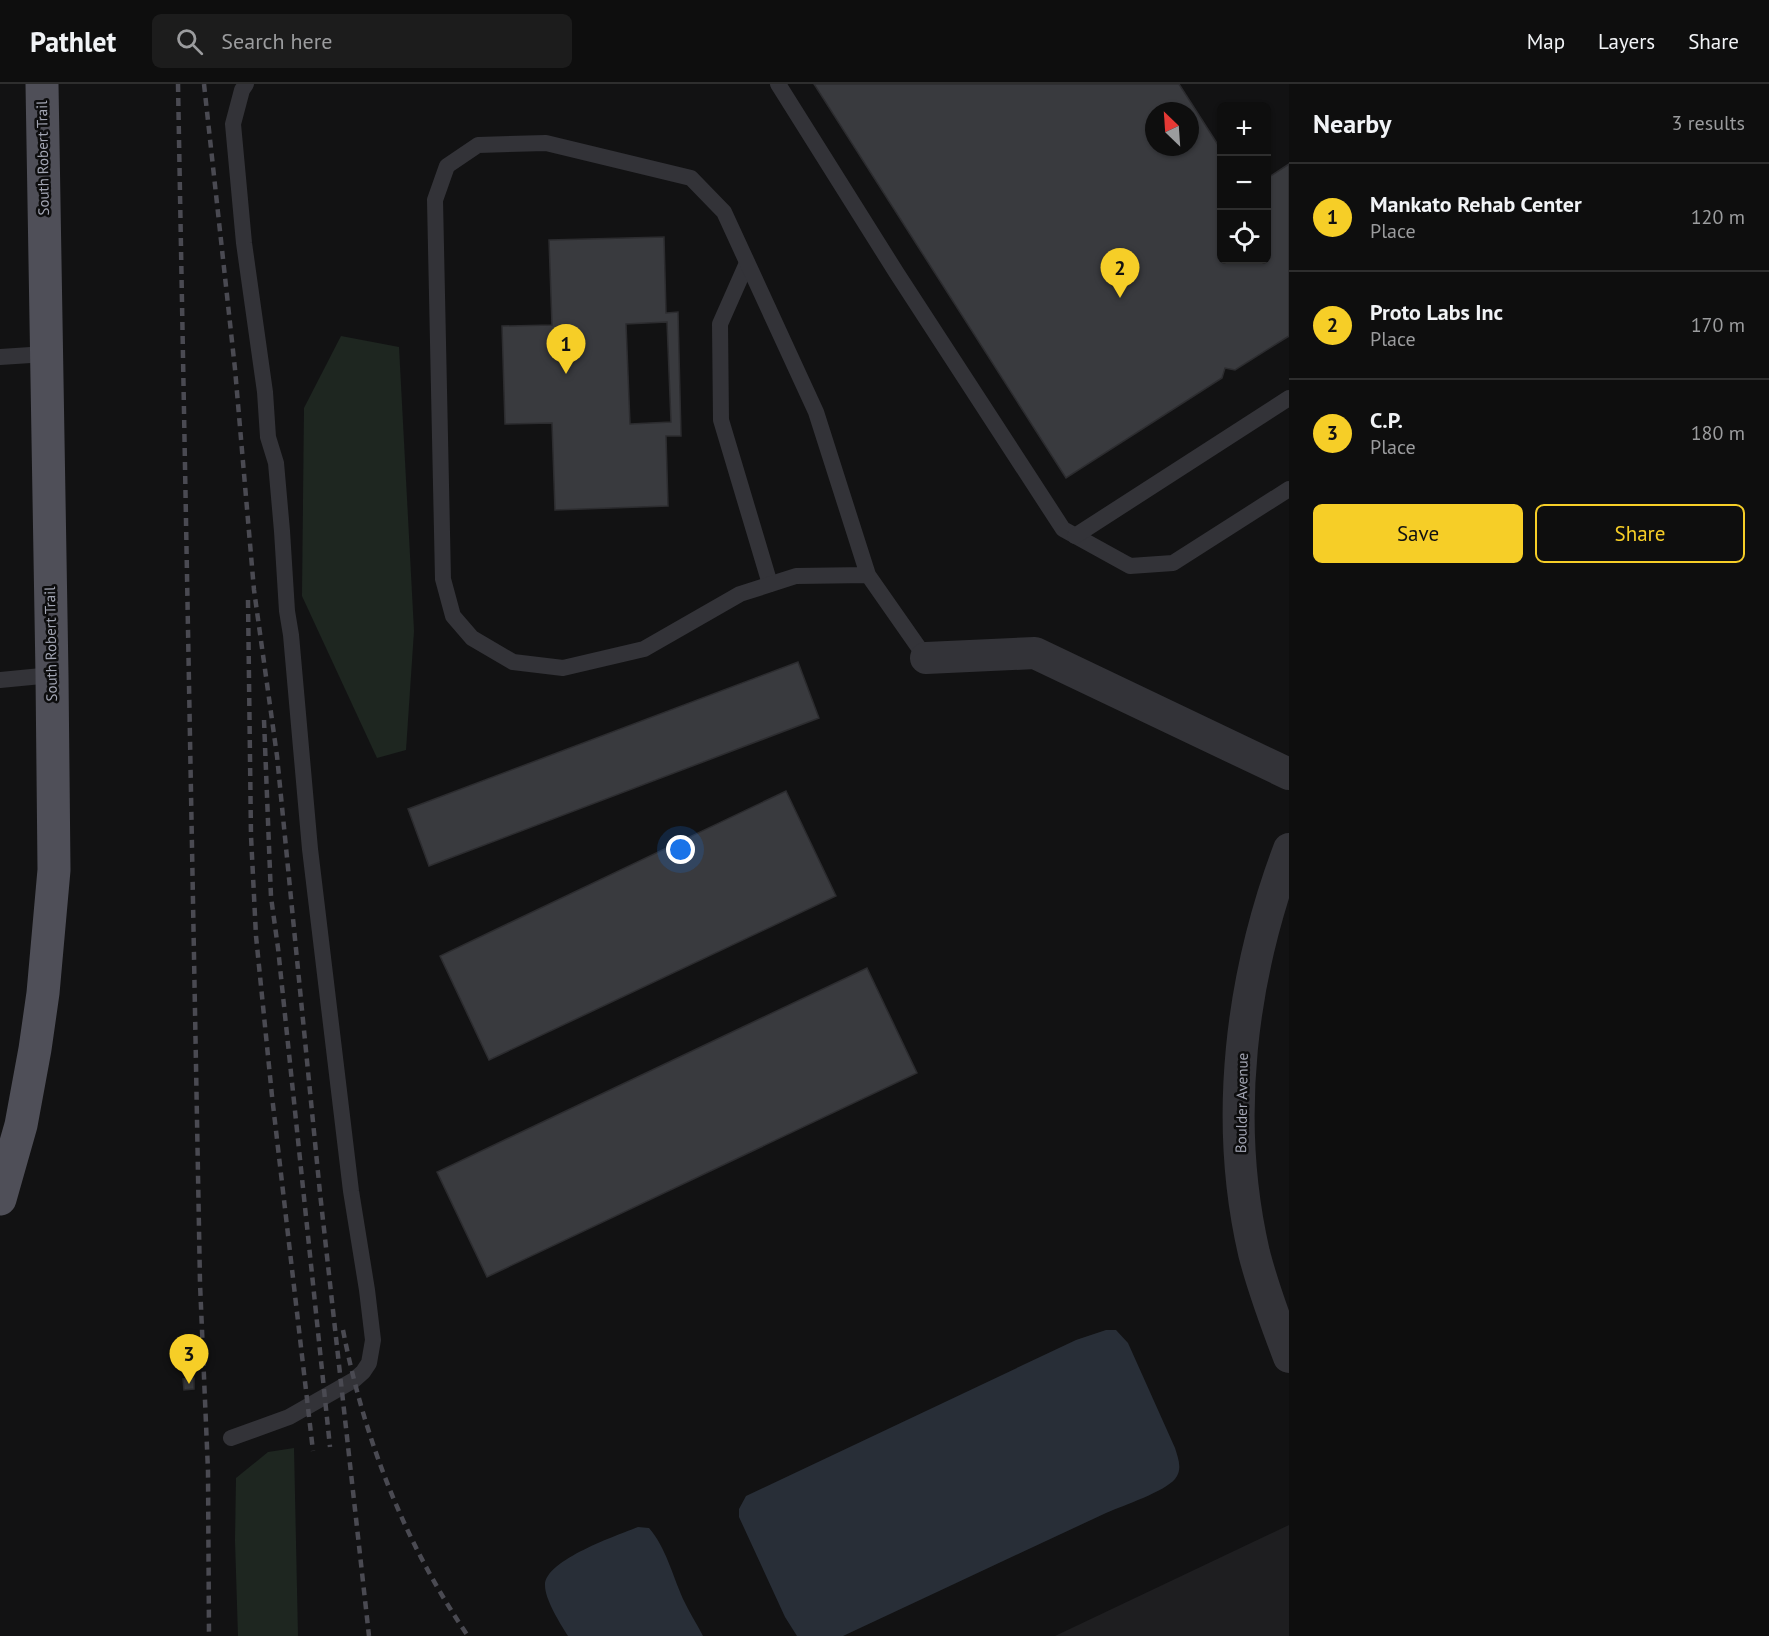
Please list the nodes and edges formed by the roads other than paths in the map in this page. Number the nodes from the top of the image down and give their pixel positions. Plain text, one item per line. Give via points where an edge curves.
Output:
1 (42, 84) edge
2 (246, 84) edge
3 (778, 84) edge
4 (747, 263) junction
5 (46, 354) junction
6 (0, 357) edge
7 (1289, 398) edge
8 (1289, 489) edge
9 (1076, 536) junction
10 (868, 575) junction
11 (770, 584) junction
12 (926, 658) joint
13 (52, 675) junction
14 (0, 680) edge
15 (1289, 774) edge
16 (1289, 849) edge
17 (0, 1199) edge
18 (1289, 1357) edge
19 (231, 1437) dead end

1 - 5 main road, South Robert Trail
2 - 19 lane via 233,124 244,243 268,437 276,463 310,849 373,1340 369,1363 354,1380 289,1417
3 - 9 lane via 1063,529
4 - 10 lane via 816,412
4 - 11 lane via 720,324 721,420
4 - 11 lane via 724,212 691,178 546,143 478,145 447,166 435,200 443,579 453,616 472,639 513,662 563,668 644,649 740,594
5 - 6 lane
5 - 13 main road, South Robert Trail
7 - 9 lane
8 - 9 lane via 1173,563 1130,566
10 - 11 lane via 796,576
10 - 12 lane
12 - 15 street via 1035,653
13 - 14 lane
13 - 17 main road, South Robert Trail via 54,870 48,948 21,1125
16 - 18 street, Boulder Avenue via 1264,921 1247,997 1239,1140 1254,1254

